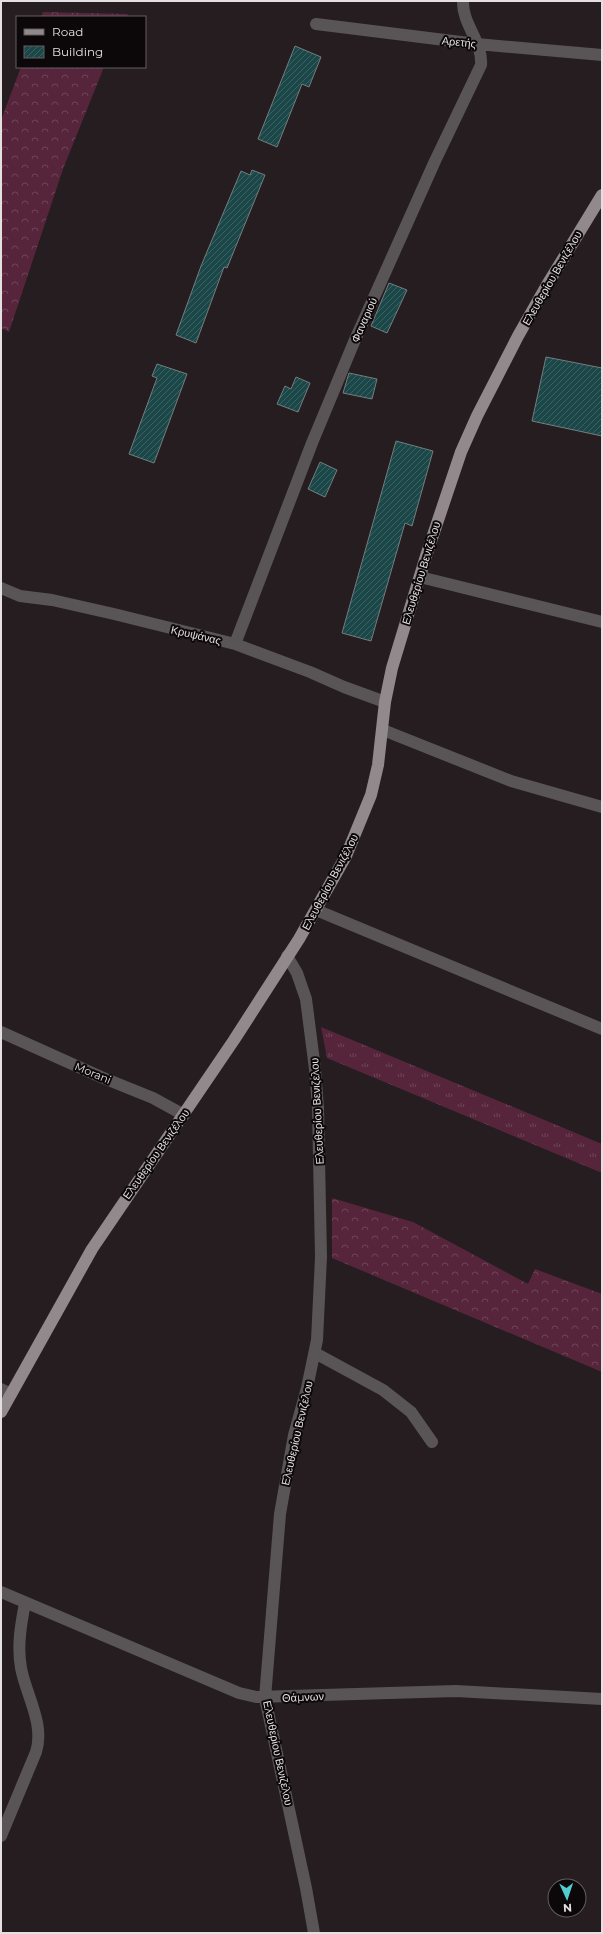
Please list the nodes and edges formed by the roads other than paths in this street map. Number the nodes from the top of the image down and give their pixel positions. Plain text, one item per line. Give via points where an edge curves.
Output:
1 (463, 1) edge
2 (316, 24) dead end
3 (477, 44) junction
4 (602, 55) edge
5 (602, 195) edge
6 (420, 577) junction
7 (1, 588) edge
8 (602, 622) edge
9 (236, 644) junction
10 (385, 702) junction
11 (383, 730) junction
12 (602, 808) edge
13 (316, 910) junction
14 (287, 956) junction
15 (602, 1029) edge
16 (1, 1032) edge
17 (184, 1115) junction
18 (314, 1353) junction
19 (6, 1391) edge
20 (1, 1412) edge
21 (432, 1442) dead end
22 (1, 1592) edge
23 (25, 1603) junction
24 (265, 1698) junction
25 (602, 1699) edge
26 (1, 1836) edge
27 (314, 1933) edge

1 - 3 street, Φαναριού via 467,20
2 - 3 street, Αρετής
3 - 4 street, Αρετής
3 - 9 street, Φαναριού via 482,55 481,65 354,342 312,443
5 - 6 main road, Ελευθερίου Βενιζέλου via 547,285 477,416 454,470
6 - 8 street
6 - 10 main road, Ελευθερίου Βενιζέλου via 392,668
7 - 9 street, Κρυψάνας via 20,596 52,600
9 - 10 street, Κρυψάνας
10 - 11 main road, Ελευθερίου Βενιζέλου
11 - 12 street via 511,781
11 - 13 main road, Ελευθερίου Βενιζέλου via 378,765 366,811 346,856
13 - 14 main road, Ελευθερίου Βενιζέλου
13 - 15 street
14 - 17 main road, Ελευθερίου Βενιζέλου
14 - 18 street, Ελευθερίου Βενιζελου via 306,999 318,1108 322,1257
16 - 17 street, Morani via 153,1098
17 - 19 main road, Ελευθερίου Βενιζέλου via 92,1249
18 - 21 street via 383,1390 411,1412
18 - 24 street, Ελευθερίου Βενιζελου via 294,1435 280,1514
19 - 20 main road, Ελευθερίου Βενιζέλου
22 - 23 street, Θάμνων
23 - 24 street, Θάμνων via 240,1693
23 - 26 street via 20,1635 20,1658 37,1725 38,1740 36,1752
24 - 25 street, Θάμνων via 456,1691
24 - 27 street, Ελευθερίου Βενιζελου

